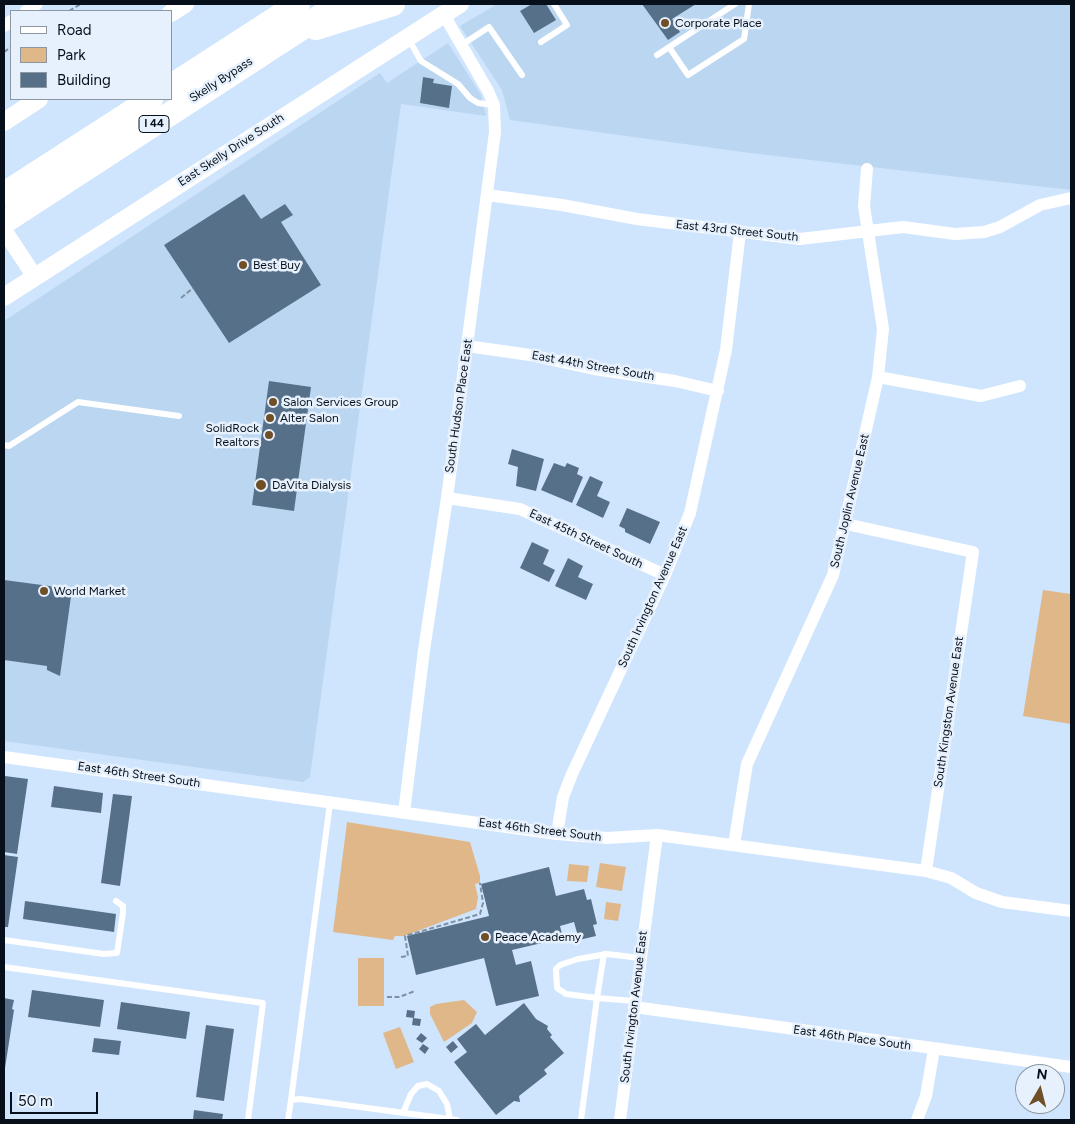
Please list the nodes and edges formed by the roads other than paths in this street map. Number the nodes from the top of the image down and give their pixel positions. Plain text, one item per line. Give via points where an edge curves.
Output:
1 (185, 4) edge
2 (286, 4) edge
3 (298, 4) edge
4 (339, 4) edge
5 (393, 4) edge
6 (460, 4) edge
7 (554, 4) edge
8 (735, 4) edge
9 (749, 4) edge
10 (172, 11) edge
11 (443, 13) junction
12 (277, 31) junction
13 (406, 36) junction
14 (542, 42) dead end
15 (462, 44) junction
16 (669, 47) junction
17 (657, 55) dead end
18 (522, 75) dead end
19 (172, 85) edge
20 (37, 100) edge
21 (149, 100) edge
22 (494, 105) junction
23 (4, 122) edge
24 (867, 169) dead end
25 (4, 194) edge
26 (487, 195) junction
27 (1071, 198) edge
28 (4, 222) edge
29 (4, 230) edge
30 (869, 230) junction
31 (740, 232) junction
32 (35, 277) junction
33 (4, 297) edge
34 (467, 346) junction
35 (878, 377) junction
36 (1020, 386) dead end
37 (718, 391) junction
38 (179, 416) dead end
39 (4, 445) edge
40 (447, 498) junction
41 (846, 524) junction
42 (665, 575) junction
43 (4, 756) edge
44 (330, 803) junction
45 (404, 813) junction
46 (557, 834) junction
47 (657, 835) junction
48 (734, 845) junction
49 (926, 871) junction
50 (116, 901) dead end
51 (1071, 911) edge
52 (4, 940) edge
53 (604, 954) junction
54 (640, 958) junction
55 (4, 967) edge
56 (597, 998) junction
57 (634, 1004) junction
58 (934, 1049) junction
59 (1071, 1067) edge
60 (291, 1100) junction
61 (403, 1113) junction
62 (248, 1120) edge
63 (288, 1120) edge
64 (453, 1120) edge
65 (581, 1120) edge
66 (620, 1120) edge
67 (917, 1120) edge

1 - 10 main road
2 - 12 highway
3 - 12 highway, Skelly Bypass / I 44
4 - 12 highway, Skelly Bypass / I 44
5 - 12 highway
6 - 11 main road, East Skelly Drive South
7 - 14 lane via 566,25
8 - 16 lane
9 - 16 lane via 744,39 688,76
11 - 13 main road, East Skelly Drive South
11 - 15 street, South Hudson Place East
12 - 19 highway, Skelly Bypass / I 44
12 - 28 highway, Skelly Bypass / I 44
13 - 22 lane via 421,61 458,84 478,103
13 - 32 main road, East Skelly Drive South
15 - 18 lane via 489,27
15 - 22 street, South Hudson Place East
16 - 17 lane
20 - 23 main road
21 - 25 highway, I 44
22 - 26 street, South Hudson Place East via 495,132
24 - 30 street, South Joplin Avenue East via 864,206
26 - 31 street, East 43rd Street South
26 - 34 street, South Hudson Place East
27 - 30 street, East 43rd Street South via 1040,205 984,232 954,234 903,227
29 - 32 street
30 - 31 street, East 43rd Street South via 800,239
30 - 35 street, South Joplin Avenue East via 883,329
31 - 37 street, South Irvington Avenue East
32 - 33 main road, East Skelly Drive South
34 - 37 street, East 44th Street South
34 - 40 street, South Hudson Place East
35 - 36 street via 981,396
35 - 41 street, South Joplin Avenue East
37 - 42 street, South Irvington Avenue East via 690,513
38 - 39 lane via 78,402 9,446
40 - 42 street, East 45th Street South via 520,509
40 - 45 street, South Hudson Place East
41 - 48 street, South Joplin Avenue East via 833,575 747,764
41 - 49 street, South Kingston Avenue East via 973,552
42 - 46 street, South Irvington Avenue East via 572,774 563,797
43 - 44 street, East 46th Street South
44 - 45 street, East 46th Street South
44 - 60 lane
45 - 46 street, East 46th Street South
46 - 47 street, East 46th Street South via 607,838
47 - 48 street, East 46th Street South
47 - 54 street, South Irvington Avenue East
48 - 49 street, East 46th Street South
49 - 51 street, East 46th Street South via 951,878 976,893 1002,902
50 - 52 lane via 123,906 117,953
53 - 54 lane
53 - 56 lane
53 - 56 lane via 578,959 556,969 557,988 561,991
54 - 57 street, South Irvington Avenue East
55 - 62 lane via 263,1003
56 - 57 lane
56 - 65 lane
57 - 58 street, East 46th Place South
57 - 66 street, South Irvington Avenue East
58 - 59 street, East 46th Place South
58 - 67 street via 926,1096
60 - 61 lane
60 - 63 lane
61 - 64 lane
61 - 64 lane via 411,1094 418,1086 427,1084 439,1091

